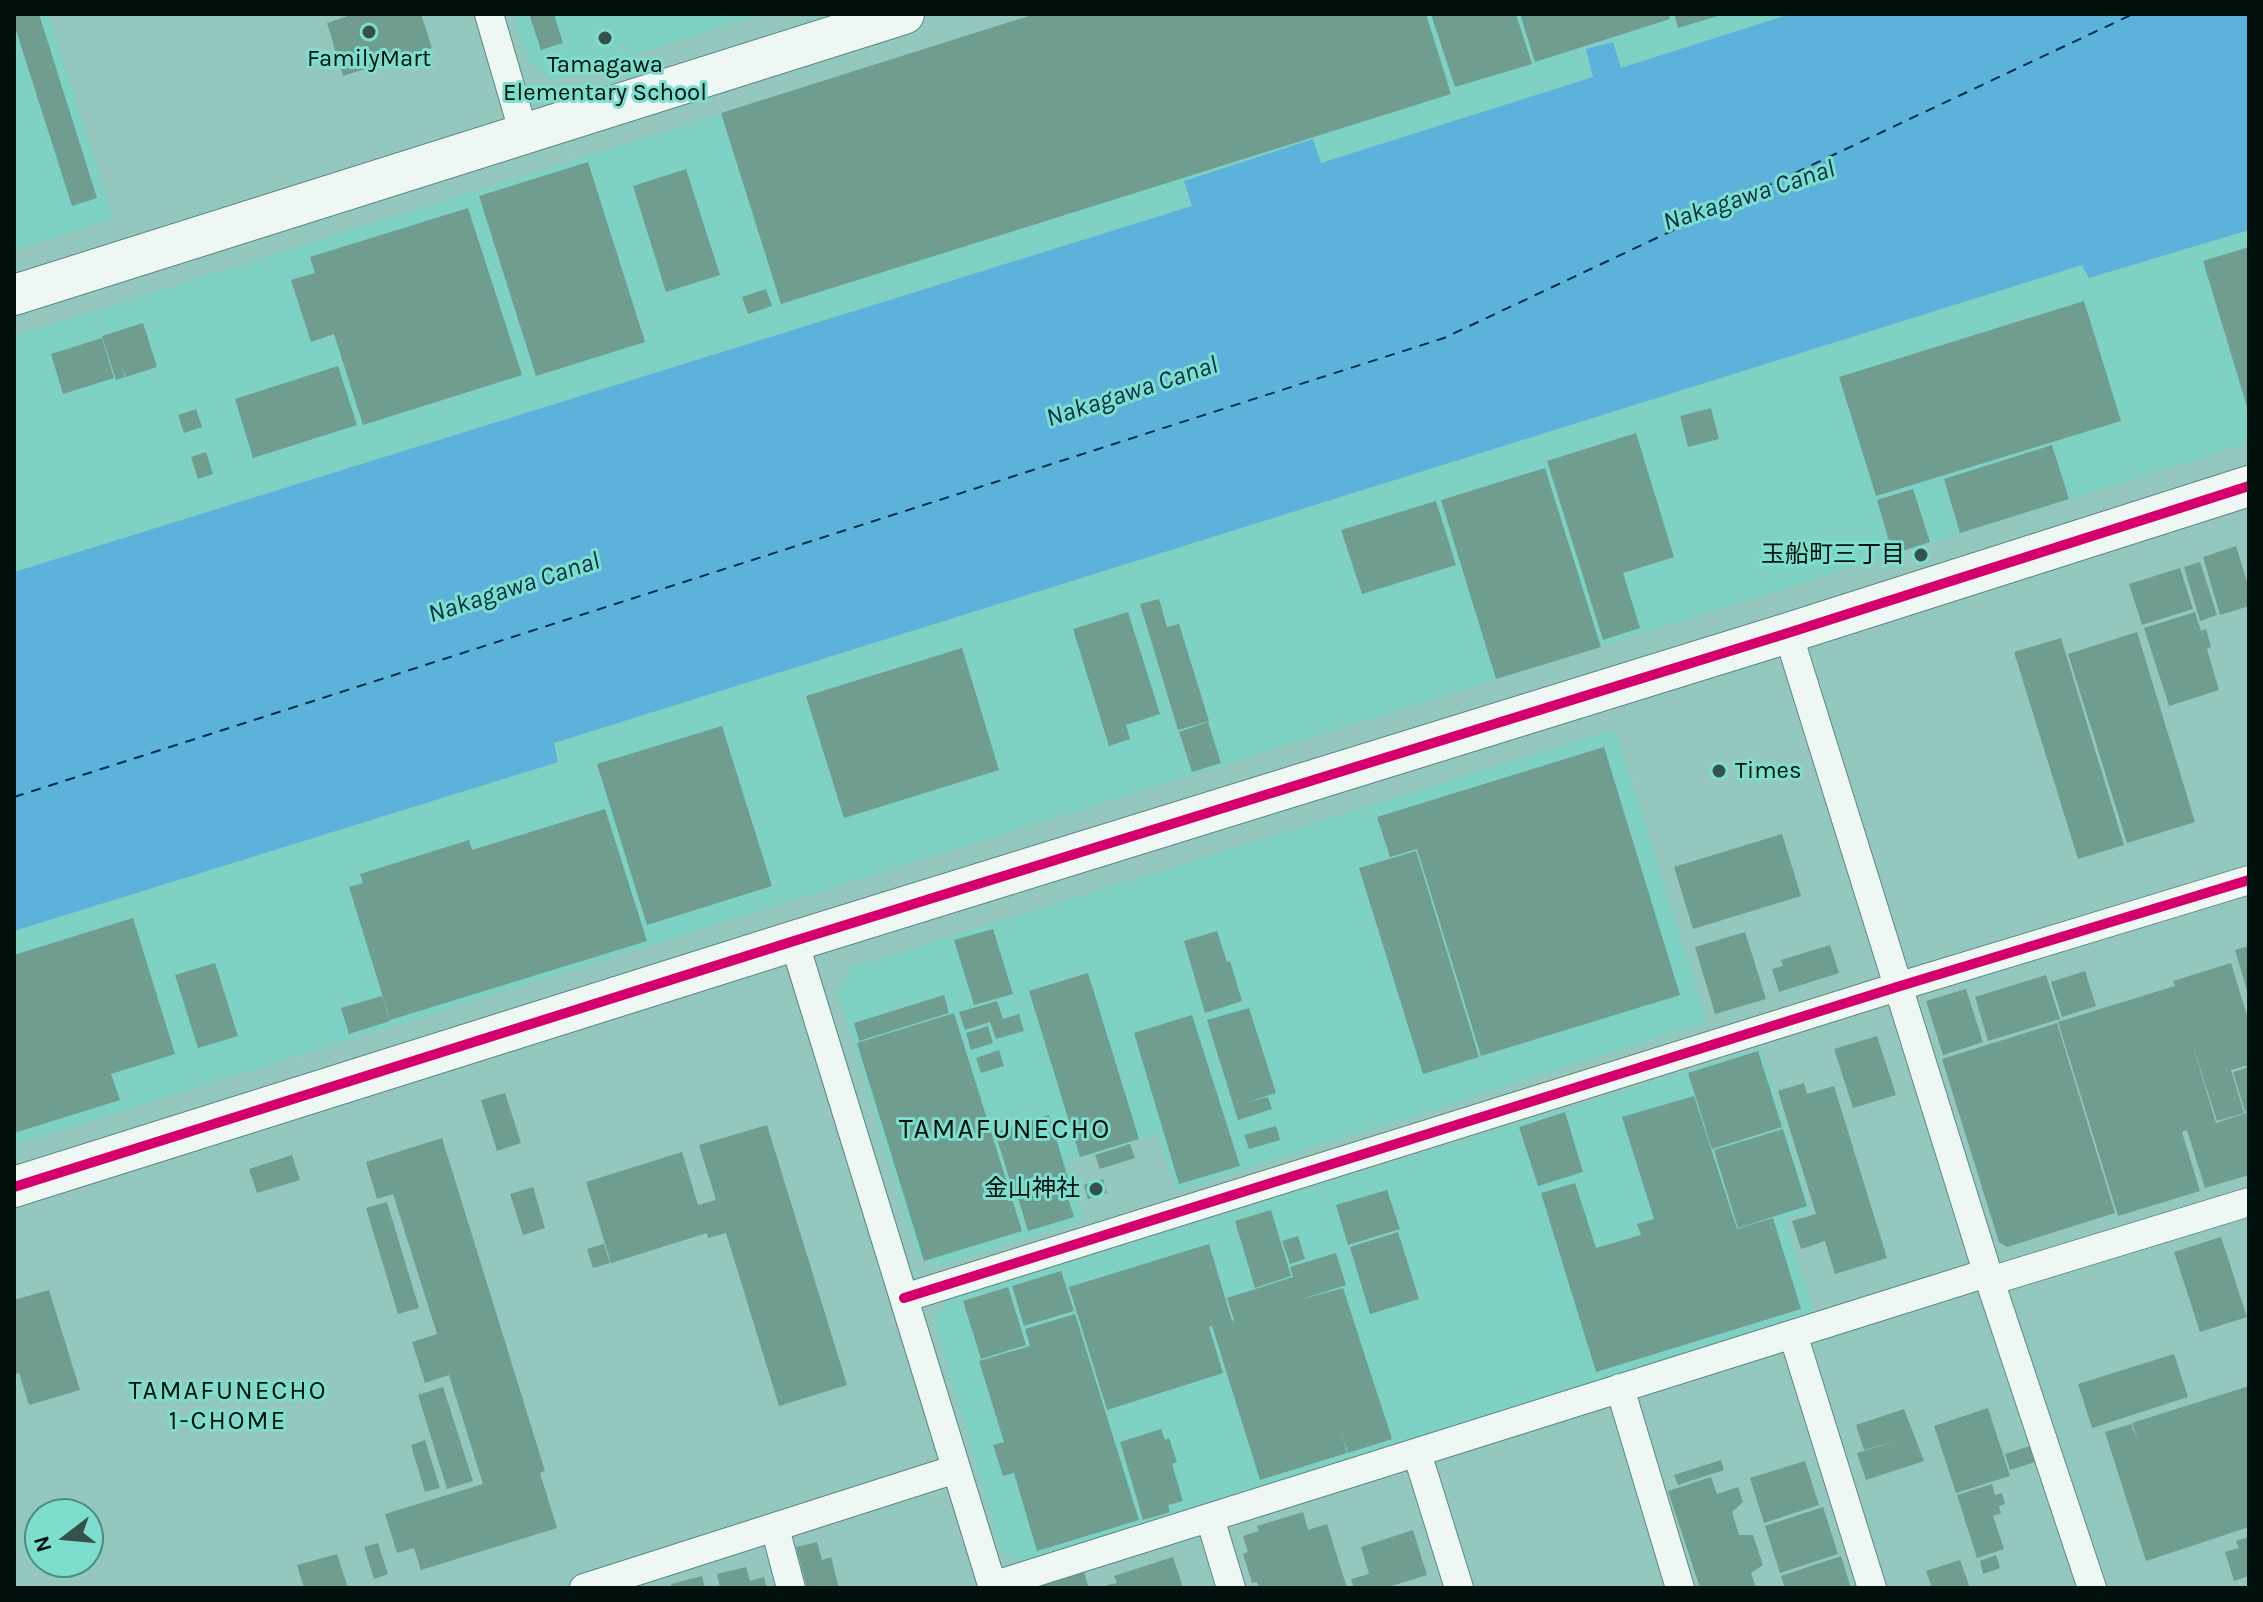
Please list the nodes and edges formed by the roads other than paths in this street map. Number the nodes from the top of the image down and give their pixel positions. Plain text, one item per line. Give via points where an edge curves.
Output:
1 (489, 14) edge
2 (904, 14) edge
3 (524, 134) junction
4 (14, 295) edge
5 (2249, 486) edge
6 (1788, 633) junction
7 (2249, 880) edge
8 (794, 941) junction
9 (1897, 987) junction
10 (14, 1187) edge
11 (2246, 1212) edge
12 (1988, 1277) junction
13 (904, 1298) junction
14 (1793, 1334) junction
15 (1620, 1388) junction
16 (1417, 1453) junction
17 (956, 1469) junction
18 (1210, 1518) junction
19 (775, 1528) junction
20 (993, 1587) edge
21 (584, 1588) edge
22 (791, 1588) edge
23 (1231, 1588) edge
24 (1459, 1588) edge
25 (1680, 1588) edge
26 (1872, 1588) edge
27 (2092, 1588) edge

1 - 3 street
2 - 3 street
3 - 4 street
5 - 6 street
6 - 8 street
6 - 9 street
7 - 9 street
8 - 10 street
8 - 13 street
9 - 12 street
9 - 13 street
11 - 12 street
12 - 14 street
12 - 27 street
13 - 17 street
14 - 15 street
14 - 26 street
15 - 16 street
15 - 25 street
16 - 18 street
16 - 24 street
17 - 19 street
17 - 20 street
18 - 20 street
18 - 23 street
19 - 21 street
19 - 22 street

